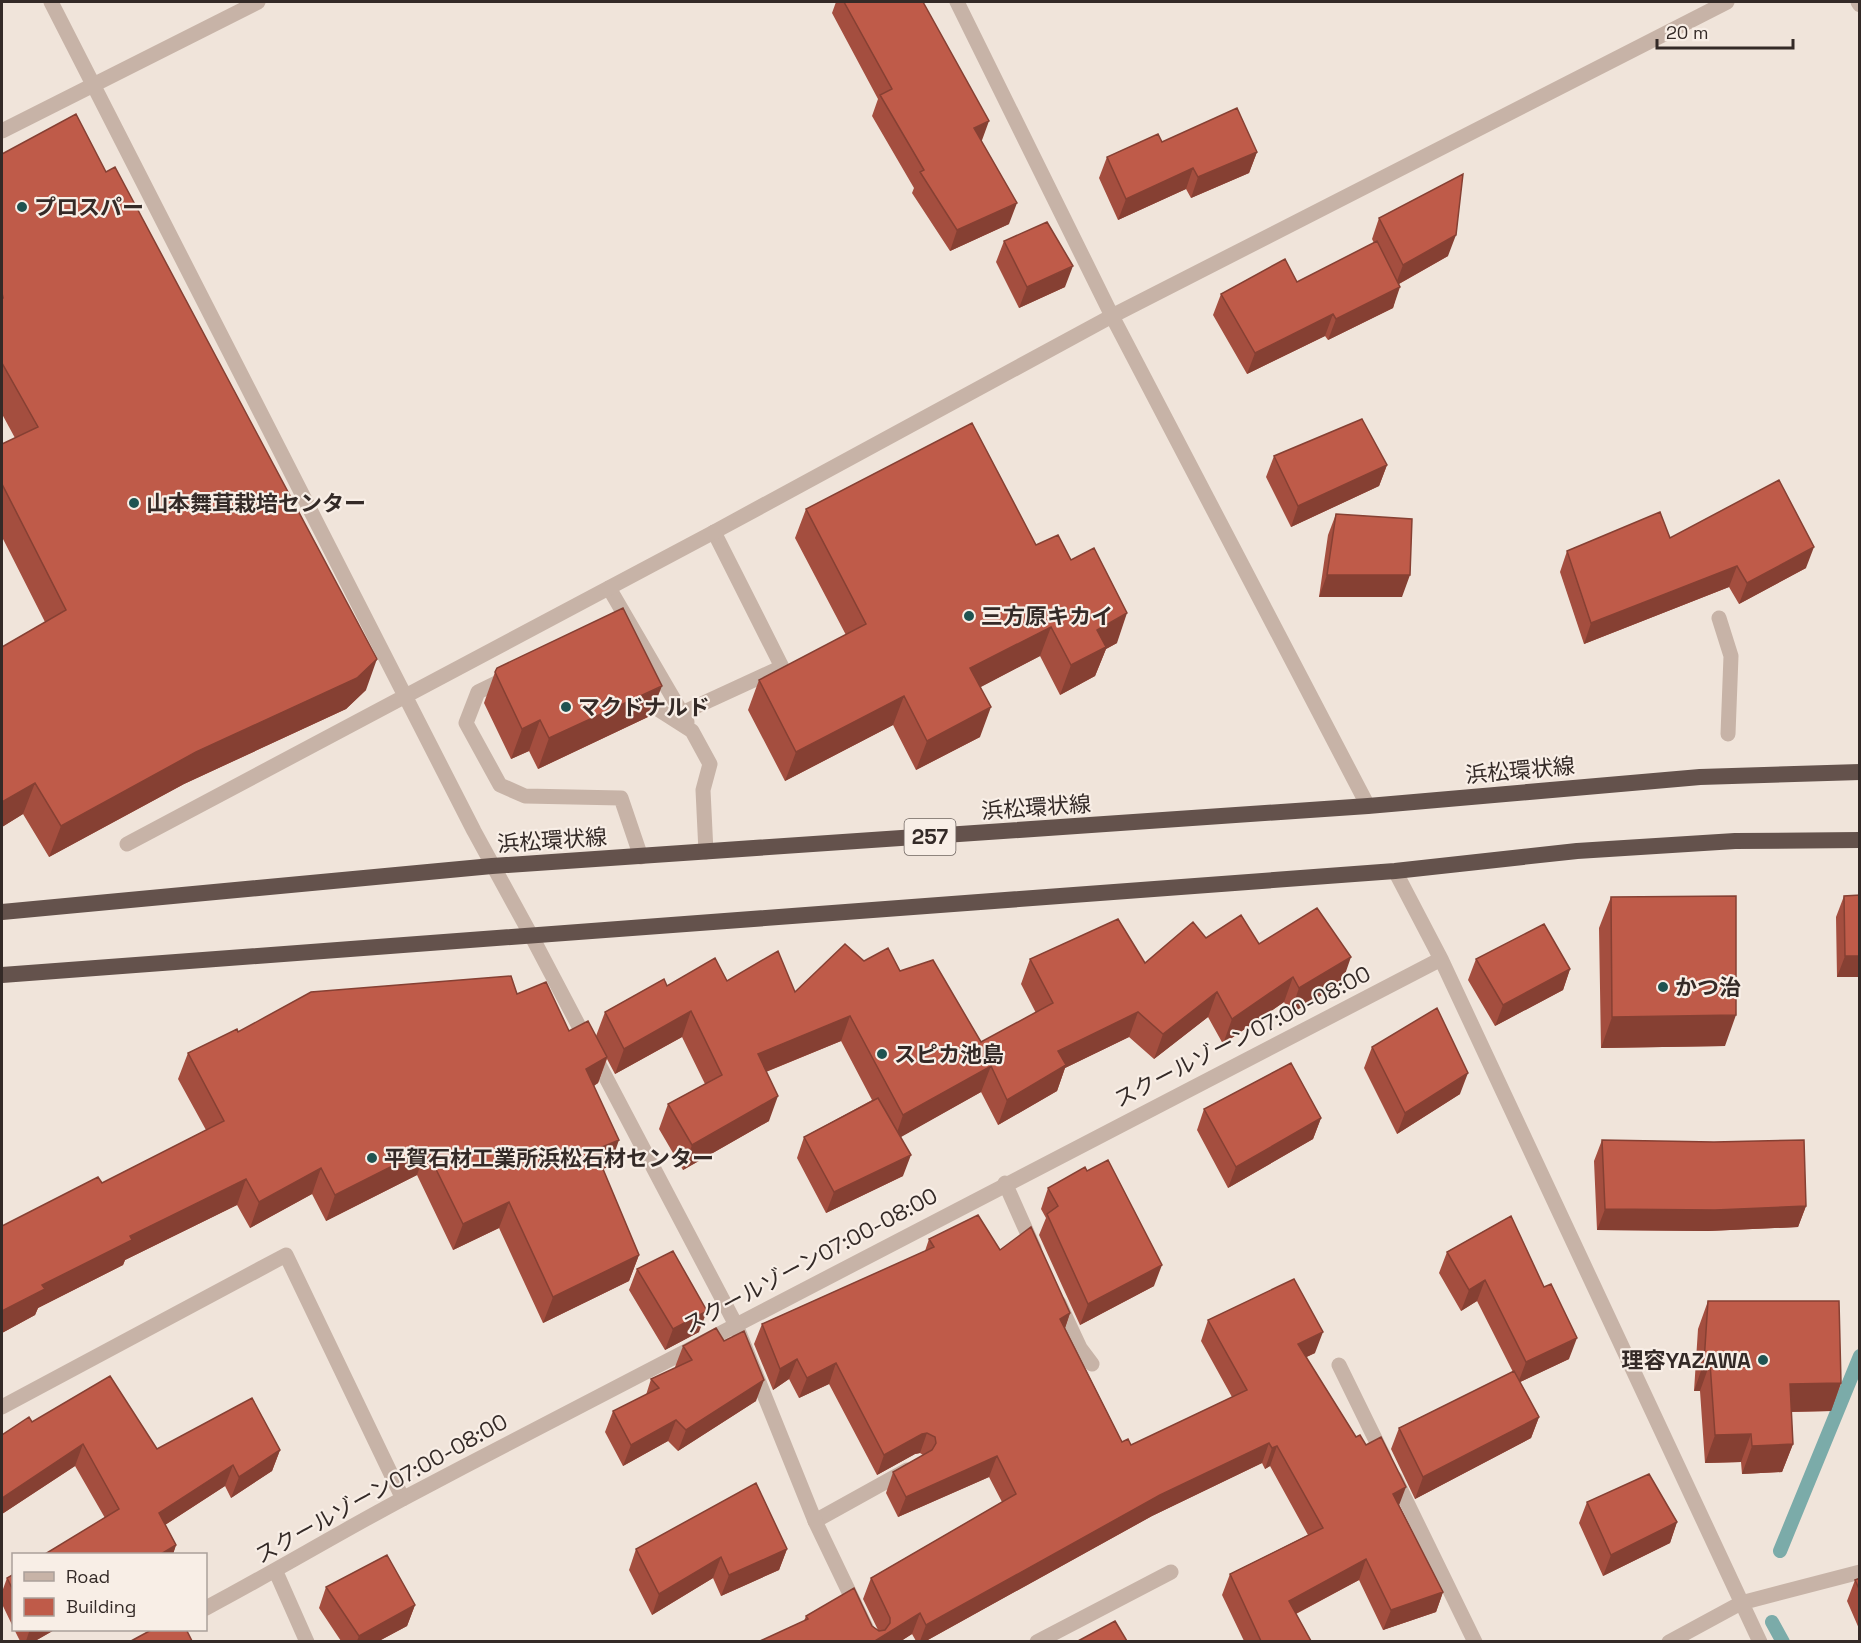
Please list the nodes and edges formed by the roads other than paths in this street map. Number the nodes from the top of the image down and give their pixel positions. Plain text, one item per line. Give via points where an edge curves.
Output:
1 (51, 2) edge
2 (258, 2) edge
3 (957, 2) edge
4 (1727, 2) edge
5 (95, 85) junction
6 (2, 131) edge
7 (1112, 316) junction
8 (714, 532) junction
9 (609, 588) junction
10 (1719, 618) dead end
11 (616, 626) edge
12 (624, 645) edge
13 (520, 672) edge
14 (637, 672) edge
15 (405, 695) junction
16 (682, 713) junction
17 (692, 731) junction
18 (1728, 734) dead end
19 (1860, 772) edge
20 (1368, 806) junction
21 (1860, 840) edge
22 (127, 844) dead end
23 (706, 852) junction
24 (640, 857) junction
25 (492, 866) junction
26 (1395, 871) junction
27 (2, 912) edge
28 (532, 937) junction
29 (1441, 959) junction
30 (2, 975) edge
31 (1005, 1183) junction
32 (1042, 1266) edge
33 (1052, 1286) edge
34 (736, 1325) junction
35 (1092, 1364) dead end
36 (1339, 1365) dead end
37 (2, 1407) edge
38 (919, 1463) edge
39 (403, 1498) junction
40 (815, 1521) junction
41 (276, 1572) junction
42 (1171, 1572) dead end
43 (1860, 1572) edge
44 (1741, 1603) junction
45 (207, 1607) edge
46 (307, 1641) edge
47 (873, 1641) edge
48 (1037, 1641) edge
49 (1475, 1641) edge
50 (1669, 1641) edge
51 (1760, 1641) edge

1 - 5 street
2 - 5 street
3 - 7 street
4 - 7 street
5 - 6 street
5 - 15 street
7 - 8 street
7 - 20 street
8 - 9 street
8 - 16 street via 782,667
9 - 15 street
9 - 16 street
10 - 18 street via 1731,656
11 - 12 street
13 - 24 street via 478,692 466,723 500,785 525,796 621,798
14 - 17 street via 656,708
15 - 22 street
15 - 25 street
16 - 17 street
17 - 23 street via 710,764 703,790
19 - 20 highway, 浜松環状線 / 257 via 1700,777
20 - 23 highway, 浜松環状線 / 257
21 - 26 highway via 1735,841 1577,851
23 - 24 highway, 浜松環状線 / 257
24 - 25 highway, 浜松環状線 / 257
25 - 27 highway, 浜松環状線 / 257
25 - 28 street
26 - 28 highway
26 - 29 street
28 - 30 highway
28 - 34 street
29 - 31 street, スクールゾーン07:00-08:00
29 - 44 street
31 - 32 street
31 - 34 street, スクールゾーン07:00-08:00
33 - 35 street via 1080,1348
34 - 39 street, スクールゾーン07:00-08:00
34 - 40 street
36 - 49 street
37 - 39 street via 286,1255
38 - 40 street
39 - 41 street, スクールゾーン07:00-08:00
40 - 47 street
41 - 45 street, スクールゾーン07:00-08:00
41 - 46 street
42 - 48 street
43 - 44 street
44 - 50 street
44 - 51 street

